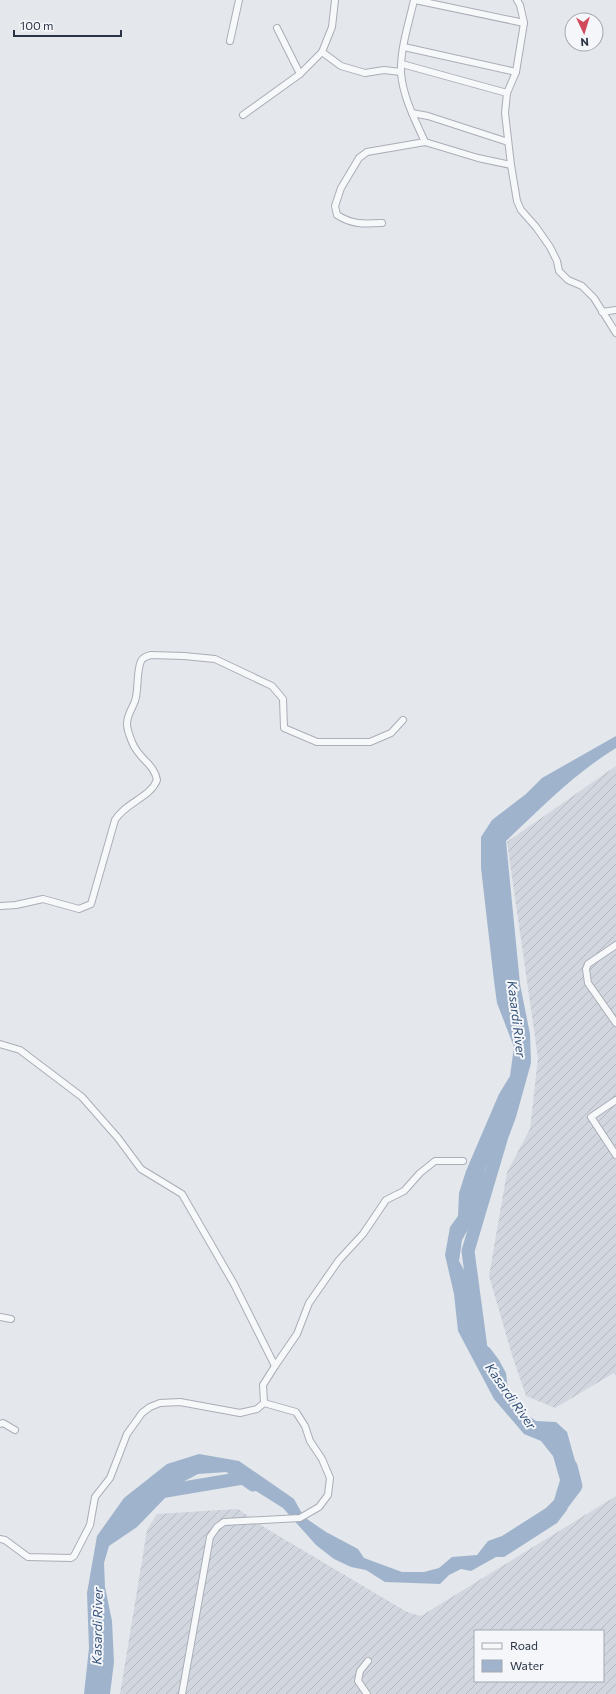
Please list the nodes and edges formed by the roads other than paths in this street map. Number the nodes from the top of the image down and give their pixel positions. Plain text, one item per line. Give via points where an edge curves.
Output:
1 (239, 0) edge
2 (335, 0) edge
3 (414, 0) edge
4 (516, 0) edge
5 (524, 23) junction
6 (277, 28) dead end
7 (230, 41) dead end
8 (404, 47) junction
9 (322, 52) junction
10 (402, 64) junction
11 (401, 72) junction
12 (516, 72) junction
13 (300, 74) junction
14 (507, 93) junction
15 (412, 113) junction
16 (243, 116) dead end
17 (425, 142) junction
18 (508, 142) junction
19 (511, 165) junction
20 (382, 224) dead end
21 (616, 310) edge
22 (602, 312) junction
23 (616, 333) edge
24 (403, 720) dead end
25 (0, 906) edge
26 (616, 945) edge
27 (616, 1023) edge
28 (0, 1044) edge
29 (616, 1100) edge
30 (616, 1155) edge
31 (463, 1161) dead end
32 (0, 1317) edge
33 (11, 1318) dead end
34 (275, 1366) junction
35 (264, 1403) junction
36 (0, 1424) edge
37 (15, 1430) dead end
38 (0, 1539) edge
39 (368, 1661) dead end
40 (182, 1694) edge
41 (367, 1694) edge

1 - 7 street
2 - 9 street via 332,27
3 - 5 street
3 - 8 street
4 - 5 street via 520,5
5 - 12 street
6 - 13 street
8 - 10 street
8 - 12 street
9 - 11 street via 341,66 364,73 384,70
9 - 13 street
10 - 11 street
10 - 14 street
11 - 15 street
12 - 14 street
13 - 16 street
14 - 18 street via 505,113
15 - 17 street
15 - 18 street
17 - 19 street
17 - 20 street via 367,152 359,158 340,188 335,206 337,215 348,222
18 - 19 street
19 - 22 street via 521,210 550,247 559,271 568,280 582,286 594,298
21 - 22 street
22 - 23 street
24 - 25 street via 391,733 370,742 317,742 284,728 282,699 272,686 215,659 178,655 146,656 140,665 135,699 127,726 132,743 143,760 151,765 157,780 155,787 120,812 115,820 91,904 79,909 43,898
26 - 27 street via 588,964 586,969 588,983
28 - 34 street via 20,1050 82,1097 141,1169 182,1194 234,1284
29 - 30 street via 591,1117
31 - 34 street via 435,1161 404,1191 386,1200 364,1234 339,1260 309,1303 297,1334
32 - 33 street
34 - 35 street via 264,1385
35 - 38 street via 240,1413 180,1402 160,1404 142,1413 127,1434 110,1478 96,1497 90,1525 71,1558 28,1557
35 - 40 street via 296,1412 330,1478 328,1495 320,1507 300,1518 224,1522 217,1527 210,1538
36 - 37 street via 3,1423
39 - 41 street via 360,1671 358,1681

